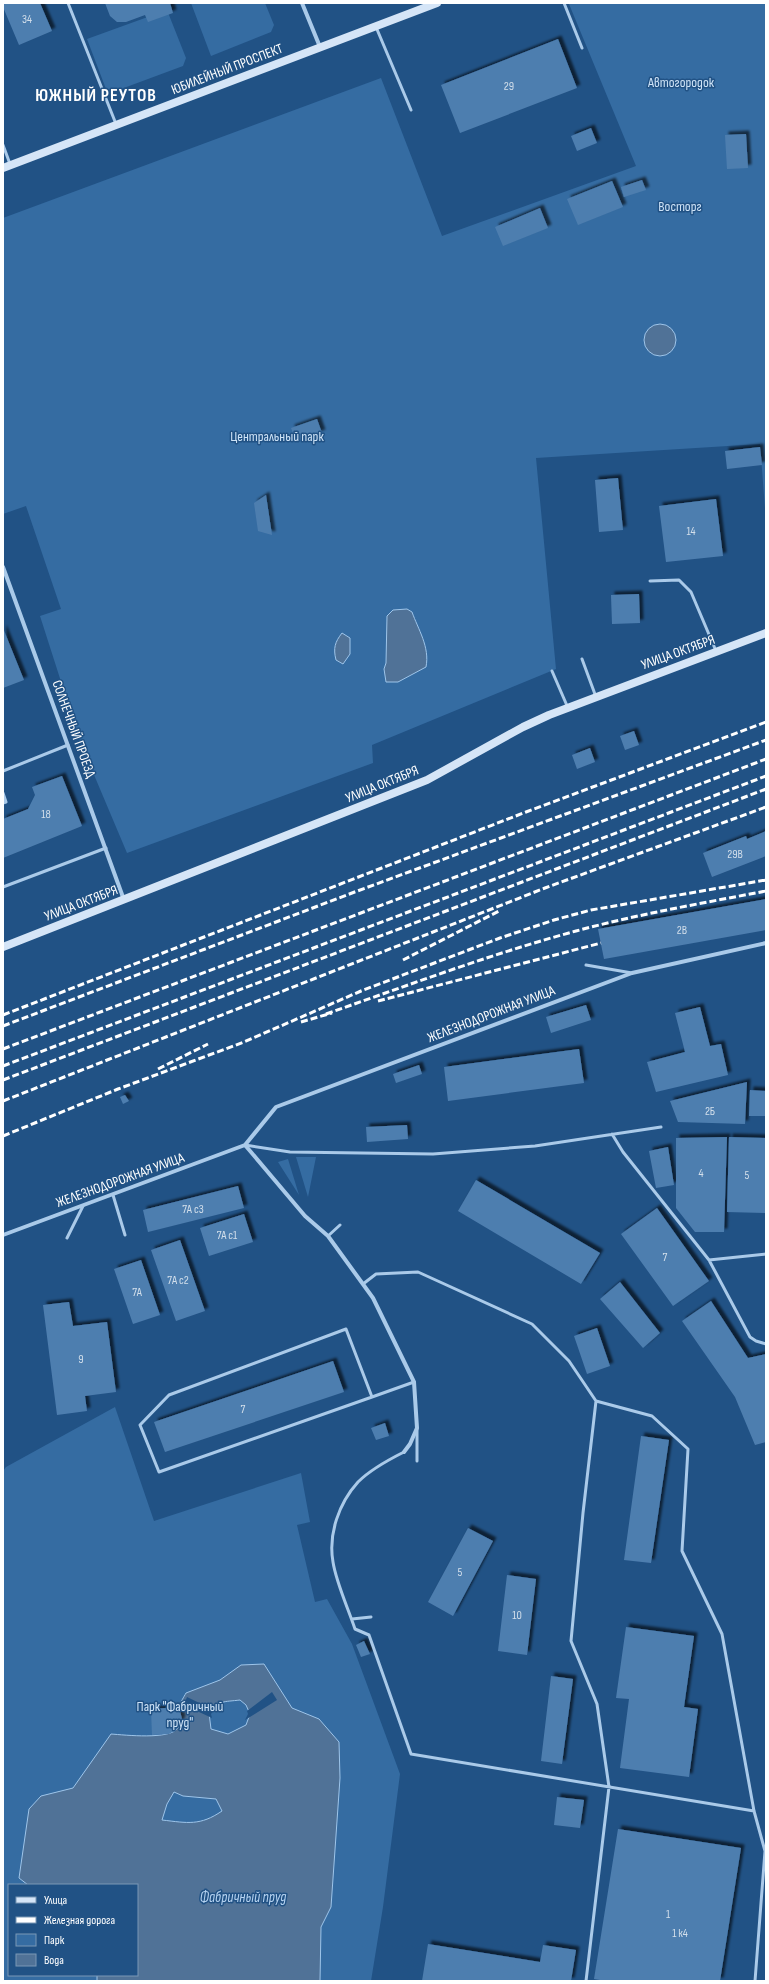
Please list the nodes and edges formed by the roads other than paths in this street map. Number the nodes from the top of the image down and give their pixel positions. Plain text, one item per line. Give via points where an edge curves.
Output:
1 (68, 3) edge
2 (302, 3) edge
3 (437, 3) edge
4 (564, 3) edge
5 (376, 26) junction
6 (321, 48) junction
7 (582, 48) dead end
8 (411, 110) dead end
9 (117, 125) junction
10 (3, 145) edge
11 (7, 167) edge
12 (3, 567) edge
13 (650, 581) dead end
14 (766, 633) edge
15 (716, 652) junction
16 (582, 659) dead end
17 (552, 671) dead end
18 (596, 697) junction
19 (568, 708) junction
20 (68, 745) junction
21 (3, 771) edge
22 (3, 793) edge
23 (3, 803) edge
24 (106, 848) junction
25 (3, 886) edge
26 (124, 900) junction
27 (766, 943) edge
28 (3, 947) edge
29 (586, 965) dead end
30 (632, 973) junction
31 (661, 1127) dead end
32 (612, 1134) junction
33 (245, 1145) junction
34 (113, 1195) junction
35 (83, 1206) junction
36 (340, 1225) dead end
37 (125, 1235) dead end
38 (3, 1236) edge
39 (328, 1236) junction
40 (67, 1238) dead end
41 (766, 1254) edge
42 (709, 1260) junction
43 (363, 1284) junction
44 (766, 1344) edge
45 (414, 1382) junction
46 (372, 1397) junction
47 (596, 1401) junction
48 (417, 1428) junction
49 (404, 1452) joint
50 (416, 1461) dead end
51 (371, 1617) dead end
52 (352, 1619) junction
53 (610, 1787) junction
54 (754, 1811) junction
55 (586, 1981) edge
56 (755, 1981) edge

1 - 9 lane
2 - 6 street
3 - 5 street, ЮБИЛЕЙНЫЙ ПРОСПЕКТ
4 - 7 lane
5 - 6 street, ЮБИЛЕЙНЫЙ ПРОСПЕКТ
5 - 8 lane
6 - 9 street, ЮБИЛЕЙНЫЙ ПРОСПЕКТ
9 - 11 street, ЮБИЛЕЙНЫЙ ПРОСПЕКТ
10 - 11 lane
12 - 20 street, СОЛНЕЧНЫЙ ПРОЕЗД
13 - 15 lane via 679,580 691,592
14 - 15 street, УЛИЦА ОКТЯБРЯ
15 - 18 street, УЛИЦА ОКТЯБРЯ
16 - 18 lane
17 - 19 lane
18 - 19 street, УЛИЦА ОКТЯБРЯ
19 - 26 street, УЛИЦА ОКТЯБРЯ via 523,727 420,783
20 - 21 lane
20 - 24 street, СОЛНЕЧНЫЙ ПРОЕЗД
22 - 23 lane via 6,802
24 - 25 lane
24 - 26 street, СОЛНЕЧНЫЙ ПРОЕЗД
26 - 28 street, УЛИЦА ОКТЯБРЯ
27 - 30 street, ЖЕЛЕЗНОДОРОЖНАЯ УЛИЦА
29 - 30 lane
30 - 33 street, ЖЕЛЕЗНОДОРОЖНАЯ УЛИЦА via 276,1107
31 - 32 lane
32 - 33 lane via 535,1146 432,1154 290,1152
32 - 42 lane
33 - 34 street, ЖЕЛЕЗНОДОРОЖНАЯ УЛИЦА
33 - 39 street via 305,1216
34 - 35 street, ЖЕЛЕЗНОДОРОЖНАЯ УЛИЦА
34 - 37 lane
35 - 38 street, ЖЕЛЕЗНОДОРОЖНАЯ УЛИЦА
35 - 40 lane
36 - 39 lane
39 - 43 street
41 - 42 lane
42 - 44 lane via 750,1337
43 - 45 street via 373,1298
43 - 47 lane via 376,1274 418,1272 532,1324 569,1360
45 - 46 lane
45 - 48 street
46 - 46 lane via 346,1329 169,1395 140,1424 159,1472
47 - 53 lane via 571,1641 597,1704
47 - 54 lane via 652,1416 688,1449 682,1551 722,1634
48 - 49 street
48 - 50 lane
49 - 52 lane via 381,1464 358,1482 341,1506 334,1526 332,1562
51 - 52 lane
52 - 53 lane via 355,1629 369,1635 410,1754
53 - 54 lane
53 - 55 lane
54 - 56 lane via 765,1851

